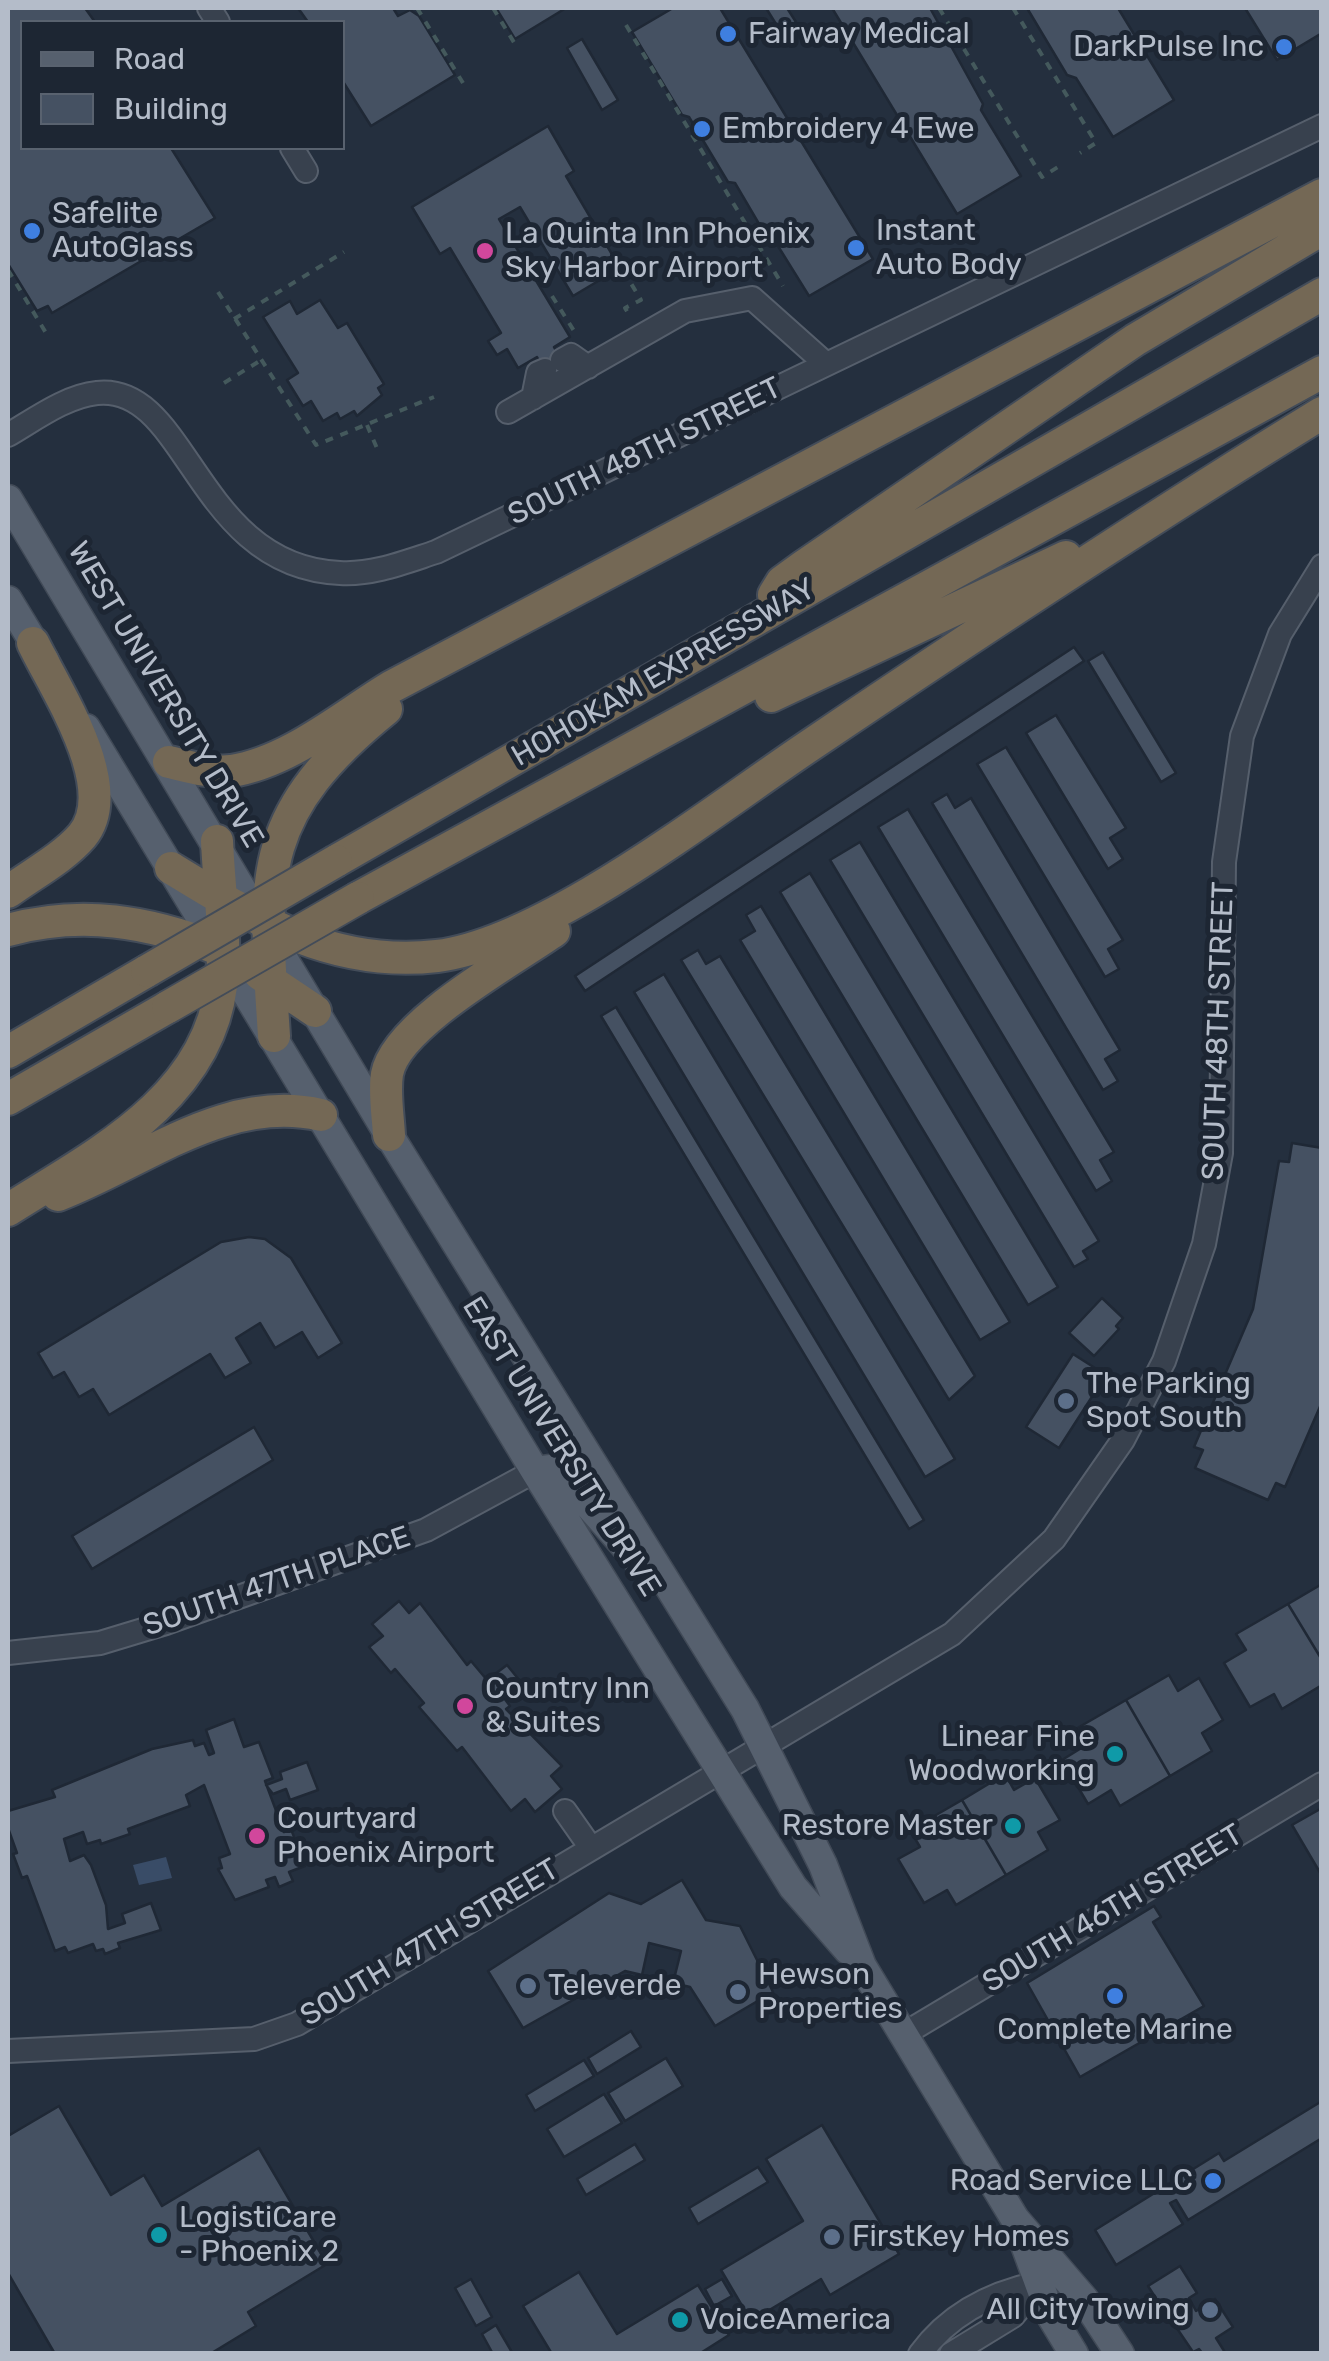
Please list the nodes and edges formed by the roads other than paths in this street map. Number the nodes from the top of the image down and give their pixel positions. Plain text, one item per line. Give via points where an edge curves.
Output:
1 (1322, 126) edge
2 (293, 150) edge
3 (306, 171) dead end
4 (1322, 195) edge
5 (1322, 228) edge
6 (1322, 294) edge
7 (826, 364) junction
8 (588, 366) junction
9 (1322, 372) edge
10 (533, 398) junction
11 (508, 412) dead end
12 (1322, 413) edge
13 (8, 435) edge
14 (8, 499) edge
15 (8, 522) edge
16 (1127, 533) junction
17 (1322, 566) edge
18 (57, 580) junction
19 (8, 600) edge
20 (760, 618) junction
21 (488, 638) junction
22 (34, 643) junction
23 (169, 762) junction
24 (217, 841) junction
25 (630, 865) junction
26 (171, 868) junction
27 (8, 892) edge
28 (219, 898) junction
29 (358, 898) junction
30 (266, 926) junction
31 (8, 930) edge
32 (222, 950) junction
33 (270, 980) junction
34 (315, 1011) junction
35 (274, 1036) junction
36 (8, 1052) edge
37 (8, 1098) edge
38 (321, 1115) junction
39 (390, 1136) junction
40 (8, 1212) edge
41 (534, 1472) junction
42 (684, 1610) junction
43 (8, 1654) edge
44 (764, 1744) junction
45 (723, 1768) junction
46 (1322, 1784) edge
47 (565, 1812) dead end
48 (590, 1848) junction
49 (862, 1966) junction
50 (904, 2034) junction
51 (8, 2051) edge
52 (1048, 2277) junction
53 (920, 2354) edge
54 (951, 2354) edge
55 (1070, 2354) edge
56 (1120, 2354) edge

1 - 7 street, SOUTH 48TH STREET
2 - 3 street
4 - 21 highway
5 - 20 highway via 1135,340 804,566 782,582
6 - 20 highway, HOHOKAM EXPRESSWAY
7 - 8 street via 752,298 685,311
7 - 13 street, SOUTH 48TH STREET via 436,552 342,574 282,560 237,529 160,421 134,398 84,395
8 - 10 street
8 - 10 street via 571,354 538,374
9 - 29 highway, HOHOKAM EXPRESSWAY
10 - 11 street
12 - 16 highway
14 - 18 main road, WEST UNIVERSITY DRIVE
15 - 18 main road
16 - 25 highway
16 - 29 highway via 1010,581
17 - 44 street, SOUTH 48TH STREET via 1280,634 1242,736 1224,862 1221,1154 1204,1244 1164,1360 1122,1440 1054,1539 952,1634
18 - 23 main road, WEST UNIVERSITY DRIVE
19 - 22 main road
20 - 36 highway, HOHOKAM EXPRESSWAY, bridge
21 - 23 highway via 258,763 213,771
21 - 30 highway via 356,734 299,796 270,874
22 - 26 main road
22 - 27 highway via 98,797 90,826 76,842
23 - 24 main road, WEST UNIVERSITY DRIVE
24 - 28 highway
24 - 30 main road, WEST UNIVERSITY DRIVE
25 - 30 highway via 526,927 462,952 372,957 312,945
25 - 39 highway via 557,928 404,1040 387,1072
26 - 28 highway
26 - 32 main road
28 - 30 highway
28 - 32 highway
29 - 37 highway, HOHOKAM EXPRESSWAY, bridge
30 - 33 highway
30 - 34 main road, EAST UNIVERSITY DRIVE
31 - 32 highway via 107,919 158,927
32 - 33 highway
32 - 35 main road, EAST UNIVERSITY DRIVE
32 - 40 highway via 214,1016 174,1088 126,1134
33 - 34 highway
33 - 35 highway
34 - 39 main road, EAST UNIVERSITY DRIVE
35 - 38 main road, EAST UNIVERSITY DRIVE
38 - 40 highway via 283,1108 244,1112 102,1178
38 - 41 main road, EAST UNIVERSITY DRIVE
39 - 42 main road, EAST UNIVERSITY DRIVE
41 - 42 main road via 561,1474
41 - 43 street, SOUTH 47TH PLACE via 426,1530 242,1597 100,1643
41 - 45 main road, EAST UNIVERSITY DRIVE
42 - 44 main road, EAST UNIVERSITY DRIVE
44 - 45 street, SOUTH 47TH STREET
44 - 49 main road, EAST UNIVERSITY DRIVE via 824,1865
45 - 48 street, SOUTH 47TH STREET
45 - 49 main road, EAST UNIVERSITY DRIVE via 793,1887
46 - 50 street, SOUTH 46TH STREET
47 - 48 street
48 - 51 street, SOUTH 47TH STREET via 297,2024 254,2039
49 - 50 main road, EAST UNIVERSITY DRIVE
50 - 52 main road, EAST UNIVERSITY DRIVE
52 - 53 street via 1002,2291 938,2328
52 - 54 street via 1013,2316
52 - 55 main road, EAST UNIVERSITY DRIVE via 1050,2316
52 - 56 main road, EAST UNIVERSITY DRIVE

